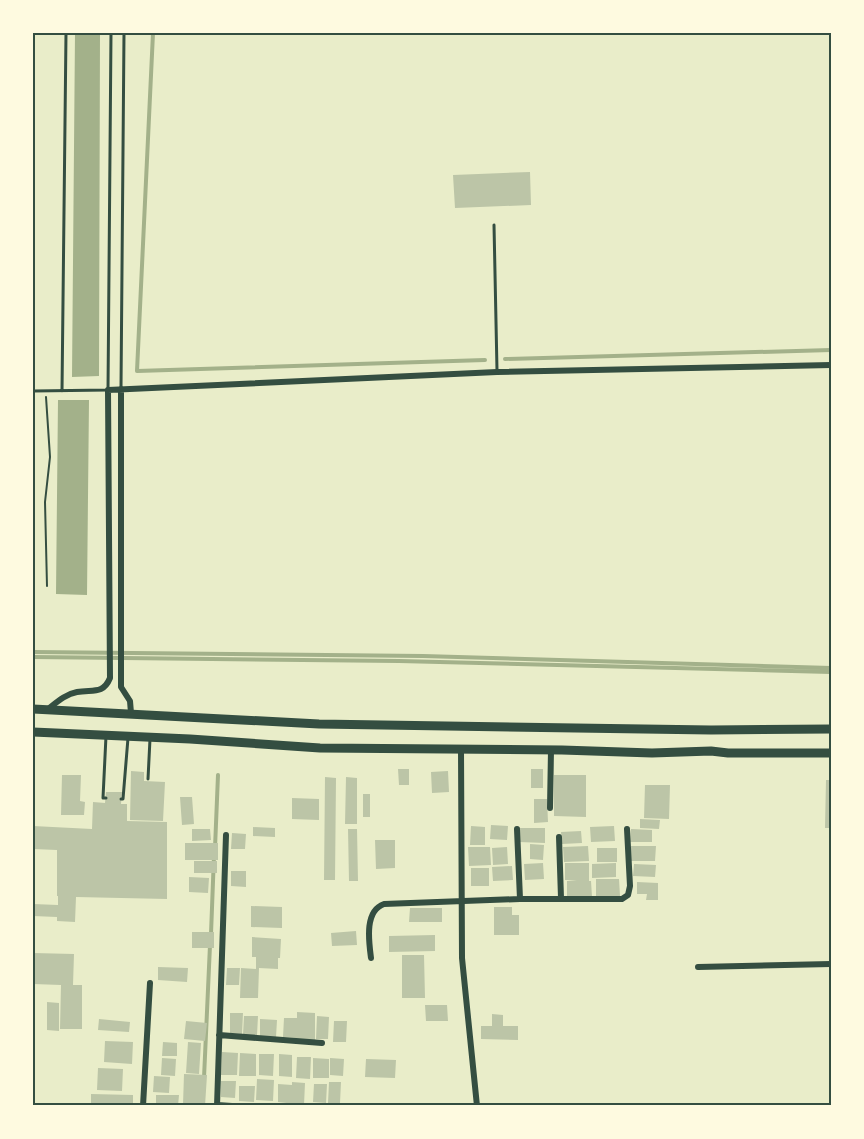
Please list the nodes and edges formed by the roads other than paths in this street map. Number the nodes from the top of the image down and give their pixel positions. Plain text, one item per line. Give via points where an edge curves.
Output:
1 (66, 33) edge
2 (111, 33) edge
3 (124, 33) edge
4 (494, 225) dead end
5 (831, 365) edge
6 (497, 372) junction
7 (121, 389) junction
8 (108, 390) junction
9 (33, 391) edge
10 (62, 391) junction
11 (33, 709) edge
12 (48, 710) junction
13 (131, 713) junction
14 (831, 729) edge
15 (711, 730) junction
16 (33, 732) edge
17 (106, 736) junction
18 (128, 736) junction
19 (150, 737) junction
20 (461, 749) junction
21 (551, 750) junction
22 (711, 751) junction
23 (831, 753) edge
24 (148, 779) dead end
25 (106, 798) dead end
26 (121, 799) dead end
27 (550, 808) dead end
28 (516, 829) dead end
29 (627, 829) dead end
30 (226, 835) dead end
31 (559, 837) dead end
32 (561, 898) junction
33 (520, 899) junction
34 (462, 902) junction
35 (371, 958) dead end
36 (831, 964) edge
37 (698, 967) dead end
38 (150, 983) dead end
39 (219, 1035) junction
40 (322, 1043) dead end
41 (217, 1105) edge
42 (143, 1106) edge
43 (231, 1106) edge
44 (477, 1106) edge

1 - 10 lane
2 - 8 lane
3 - 7 lane
4 - 6 lane
5 - 6 street
6 - 7 street
7 - 8 street
7 - 13 street via 121,687 130,701
8 - 10 lane
8 - 12 street via 110,678 100,690 76,692
9 - 10 lane
11 - 12 main road
12 - 13 main road
13 - 15 main road via 319,724
14 - 15 main road
15 - 22 main road
16 - 17 main road
17 - 18 main road
17 - 25 lane
18 - 19 main road
18 - 26 lane
19 - 20 main road via 320,748
19 - 24 lane
20 - 21 main road
20 - 34 street
21 - 22 main road
21 - 27 street
22 - 23 main road
28 - 33 street
29 - 32 street via 628,895 622,899
30 - 39 street
31 - 32 street
32 - 33 street
33 - 34 street
34 - 35 street via 380,905 371,921
34 - 44 street via 462,958
36 - 37 street
38 - 42 street
39 - 40 street
39 - 41 street
41 - 43 street

